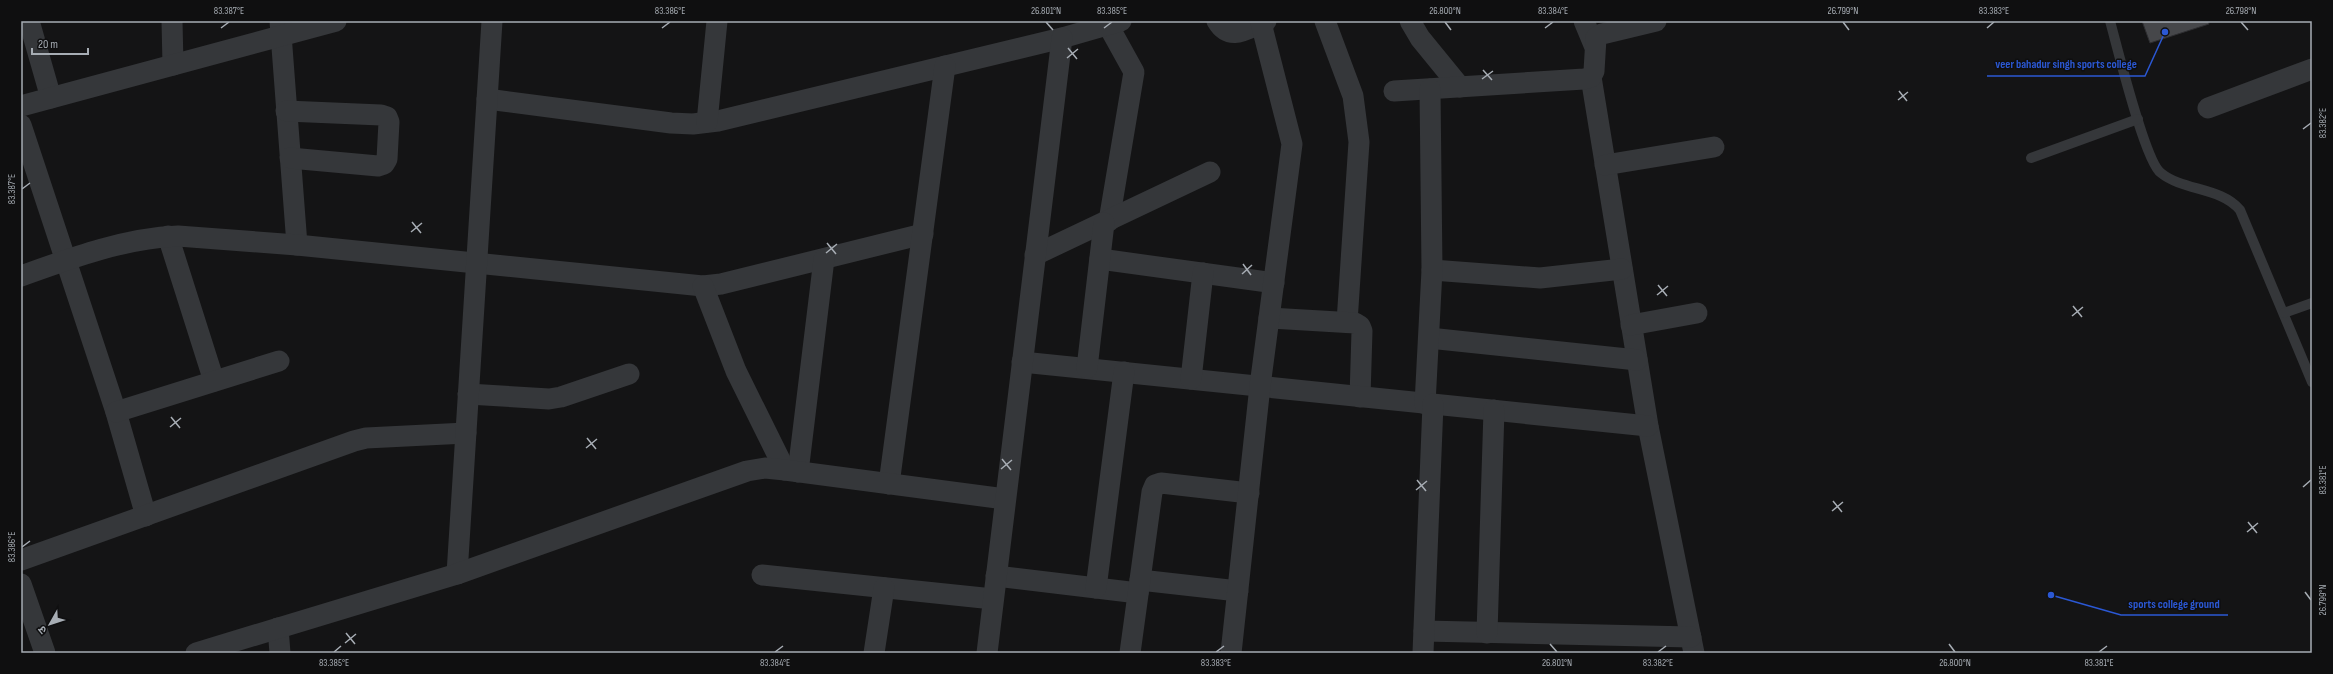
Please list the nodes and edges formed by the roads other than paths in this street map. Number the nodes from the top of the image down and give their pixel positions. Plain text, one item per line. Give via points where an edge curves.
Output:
1 (30, 21) edge
2 (172, 21) edge
3 (336, 21) edge
4 (492, 21) edge
5 (717, 21) edge
6 (1217, 21) edge
7 (1325, 21) edge
8 (1410, 21) edge
9 (1584, 21) edge
10 (1656, 21) edge
11 (2110, 21) edge
12 (1264, 22) edge
13 (1114, 23) edge
14 (280, 29) edge
15 (1062, 38) junction
16 (1594, 45) junction
17 (173, 65) junction
18 (945, 66) junction
19 (2312, 69) edge
20 (1591, 78) junction
21 (1460, 87) junction
22 (1430, 89) junction
23 (1394, 91) dead end
24 (51, 98) junction
25 (487, 99) junction
26 (21, 106) edge
27 (2208, 108) dead end
28 (286, 111) junction
29 (2138, 119) junction
30 (708, 122) junction
31 (21, 124) edge
32 (1714, 147) dead end
33 (290, 158) junction
34 (2031, 158) dead end
35 (1605, 165) junction
36 (1210, 172) dead end
37 (1106, 222) junction
38 (922, 234) junction
39 (168, 236) junction
40 (297, 245) junction
41 (1035, 256) junction
42 (824, 259) junction
43 (1100, 259) junction
44 (65, 260) junction
45 (477, 263) junction
46 (1622, 269) junction
47 (1432, 270) junction
48 (1203, 273) junction
49 (21, 276) edge
50 (1274, 283) junction
51 (703, 286) junction
52 (2312, 303) edge
53 (1697, 313) dead end
54 (2284, 313) junction
55 (1269, 318) junction
56 (1347, 322) junction
57 (1631, 325) junction
58 (1428, 338) junction
59 (1637, 360) junction
60 (279, 361) dead end
61 (1022, 362) junction
62 (1087, 368) junction
63 (1124, 372) junction
64 (629, 374) dead end
65 (1191, 379) junction
66 (214, 381) junction
67 (2312, 382) edge
68 (1260, 386) junction
69 (468, 394) junction
70 (1360, 397) junction
71 (1429, 404) junction
72 (1494, 410) junction
73 (116, 412) junction
74 (1648, 426) junction
75 (466, 433) junction
76 (791, 471) junction
77 (889, 484) junction
78 (1249, 493) junction
79 (1005, 499) junction
80 (146, 516) junction
81 (21, 560) edge
82 (457, 574) junction
83 (762, 575) dead end
84 (996, 576) junction
85 (21, 584) edge
86 (1139, 586) junction
87 (884, 588) junction
88 (1096, 588) junction
89 (1238, 591) junction
90 (993, 599) junction
91 (278, 628) junction
92 (1424, 631) junction
93 (1487, 633) junction
94 (1693, 645) edge
95 (45, 653) edge
96 (196, 653) edge
97 (280, 653) edge
98 (874, 653) edge
99 (986, 653) edge
100 (1130, 653) edge
101 (1231, 653) edge
102 (1423, 653) edge

1 - 24 street
2 - 17 street
3 - 14 street
4 - 25 street
5 - 30 street
6 - 12 street via 1228,33 1237,33
7 - 56 street via 1353,96 1359,142
8 - 21 street via 1420,38
9 - 16 street
10 - 16 street via 1602,34 1596,38
11 - 29 lane
12 - 50 street via 1292,144
13 - 15 street
13 - 37 street via 1134,72
14 - 17 street
14 - 28 street
15 - 18 street
15 - 41 street
16 - 20 street via 1594,71
17 - 24 street
18 - 30 street
18 - 38 street
19 - 27 street
20 - 21 street
20 - 35 street
21 - 22 street
22 - 23 street
22 - 47 street
24 - 26 street
25 - 30 street via 671,123
25 - 45 street
28 - 33 street
28 - 33 street via 381,115 387,117 389,122 387,159 384,164 378,166
29 - 34 lane
29 - 54 lane via 2151,161 2160,173 2229,200 2240,210
31 - 44 street
32 - 35 street
33 - 40 street
35 - 46 street
36 - 37 street
37 - 41 street
37 - 43 street
38 - 42 street
38 - 77 street
39 - 40 street
39 - 44 street via 142,240
39 - 66 street
40 - 45 street
41 - 61 street
42 - 51 street
42 - 76 street
43 - 48 street
43 - 62 street
44 - 49 street
44 - 73 street
45 - 51 street
45 - 69 street
46 - 47 street via 1540,278
46 - 57 street
47 - 58 street
48 - 50 street
48 - 65 street
50 - 55 street
51 - 76 street via 736,370
52 - 54 lane
53 - 57 street
54 - 67 lane
55 - 56 street
55 - 68 street
56 - 70 street via 1360,326 1362,331
57 - 59 street
58 - 59 street
58 - 71 street
59 - 74 street
60 - 66 street
61 - 62 street
61 - 79 street
62 - 63 street
63 - 65 street
63 - 88 street
64 - 69 street via 549,399
65 - 68 street
66 - 73 street
68 - 70 street
68 - 78 street
69 - 75 street
70 - 71 street
71 - 72 street
71 - 92 street
72 - 74 street
72 - 93 street
73 - 80 street
74 - 94 street
75 - 80 street via 366,438 354,441
75 - 82 street
76 - 77 street
76 - 82 street via 759,469 727,476
77 - 79 street
78 - 86 street via 1161,483 1155,485
78 - 89 street
79 - 84 street
80 - 81 street
82 - 91 street
83 - 87 street
84 - 88 street
84 - 90 street
85 - 95 street
86 - 88 street
86 - 89 street
86 - 100 street
87 - 90 street
87 - 98 street
89 - 101 street
90 - 99 street
91 - 96 street
91 - 97 street
92 - 93 street
92 - 102 street
93 - 94 street

